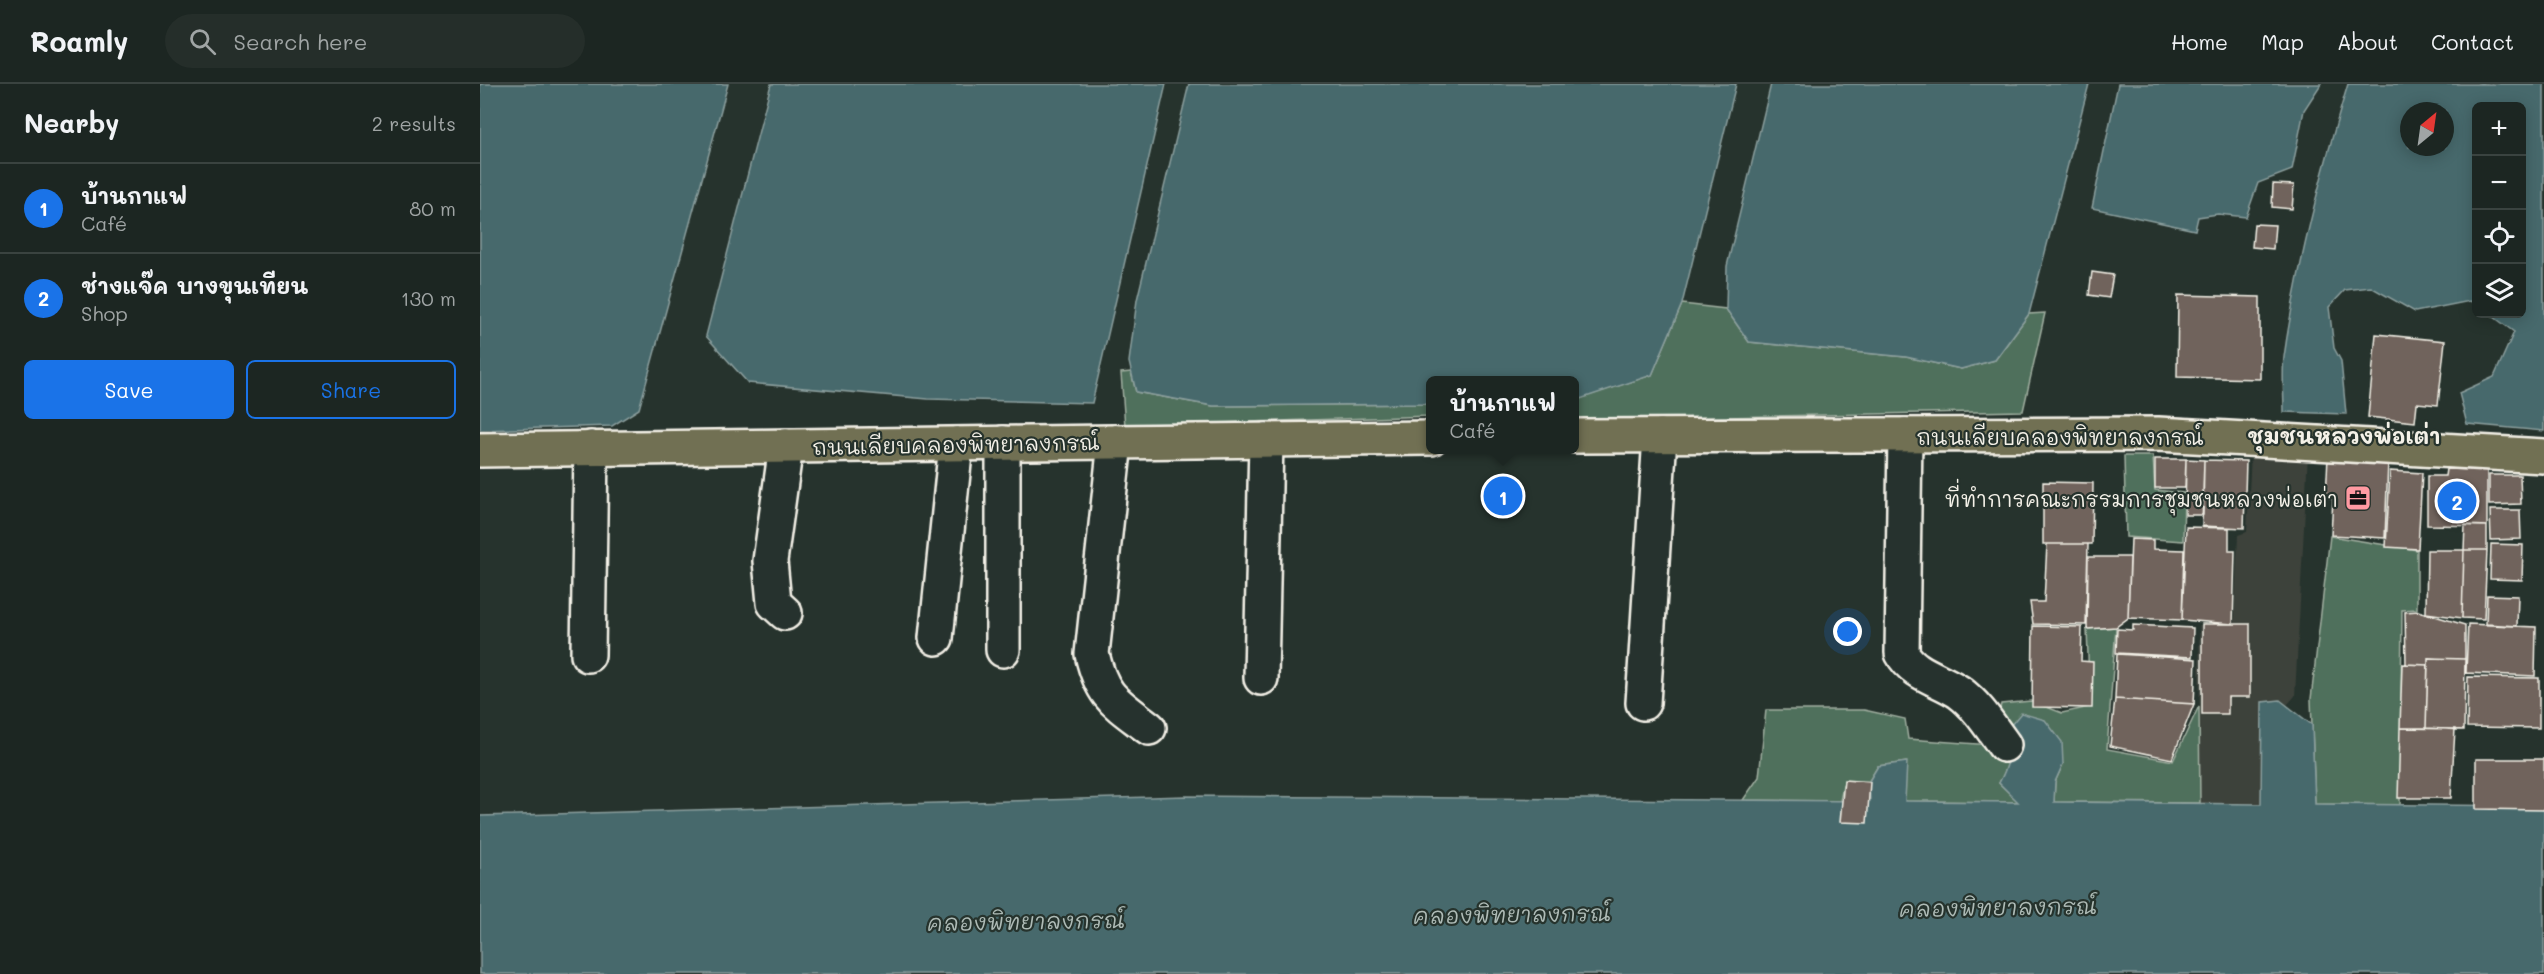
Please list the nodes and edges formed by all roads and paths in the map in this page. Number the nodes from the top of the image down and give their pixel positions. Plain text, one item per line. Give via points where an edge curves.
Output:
1 (1905, 435) junction
2 (1579, 436) edge
3 (1659, 436) junction
4 (1426, 438) edge
5 (1266, 440) junction
6 (1115, 442) junction
7 (1003, 443) junction
8 (956, 444) junction
9 (786, 446) junction
10 (591, 448) junction
11 (480, 450) edge
12 (2544, 456) edge
13 (785, 613) dead end
14 (936, 638) dead end
15 (1003, 650) dead end
16 (588, 656) dead end
17 (1261, 678) dead end
18 (1643, 703) dead end
19 (1149, 728) dead end
20 (2004, 745) dead end

1 - 3 main road, ถนนเลียบคลองพิทยาลงกรณ์
1 - 12 main road, ถนนเลียบคลองพิทยาลงกรณ์ via 2158,434
1 - 20 street via 1902,653 1907,663 1959,692
2 - 3 main road, ถนนเลียบคลองพิทยาลงกรณ์
3 - 18 street
4 - 5 main road, ถนนเลียบคลองพิทยาลงกรณ์
5 - 6 main road, ถนนเลียบคลองพิทยาลงกรณ์
5 - 17 street
6 - 7 main road, ถนนเลียบคลองพิทยาลงกรณ์
6 - 19 street via 1092,654 1098,681 1115,702
7 - 8 main road, ถนนเลียบคลองพิทยาลงกรณ์
7 - 15 street
8 - 9 main road, ถนนเลียบคลองพิทยาลงกรณ์
8 - 14 street
9 - 10 main road, ถนนเลียบคลองพิทยาลงกรณ์
9 - 13 street via 770,561 774,603
10 - 11 main road, ถนนเลียบคลองพิทยาลงกรณ์
10 - 16 street

